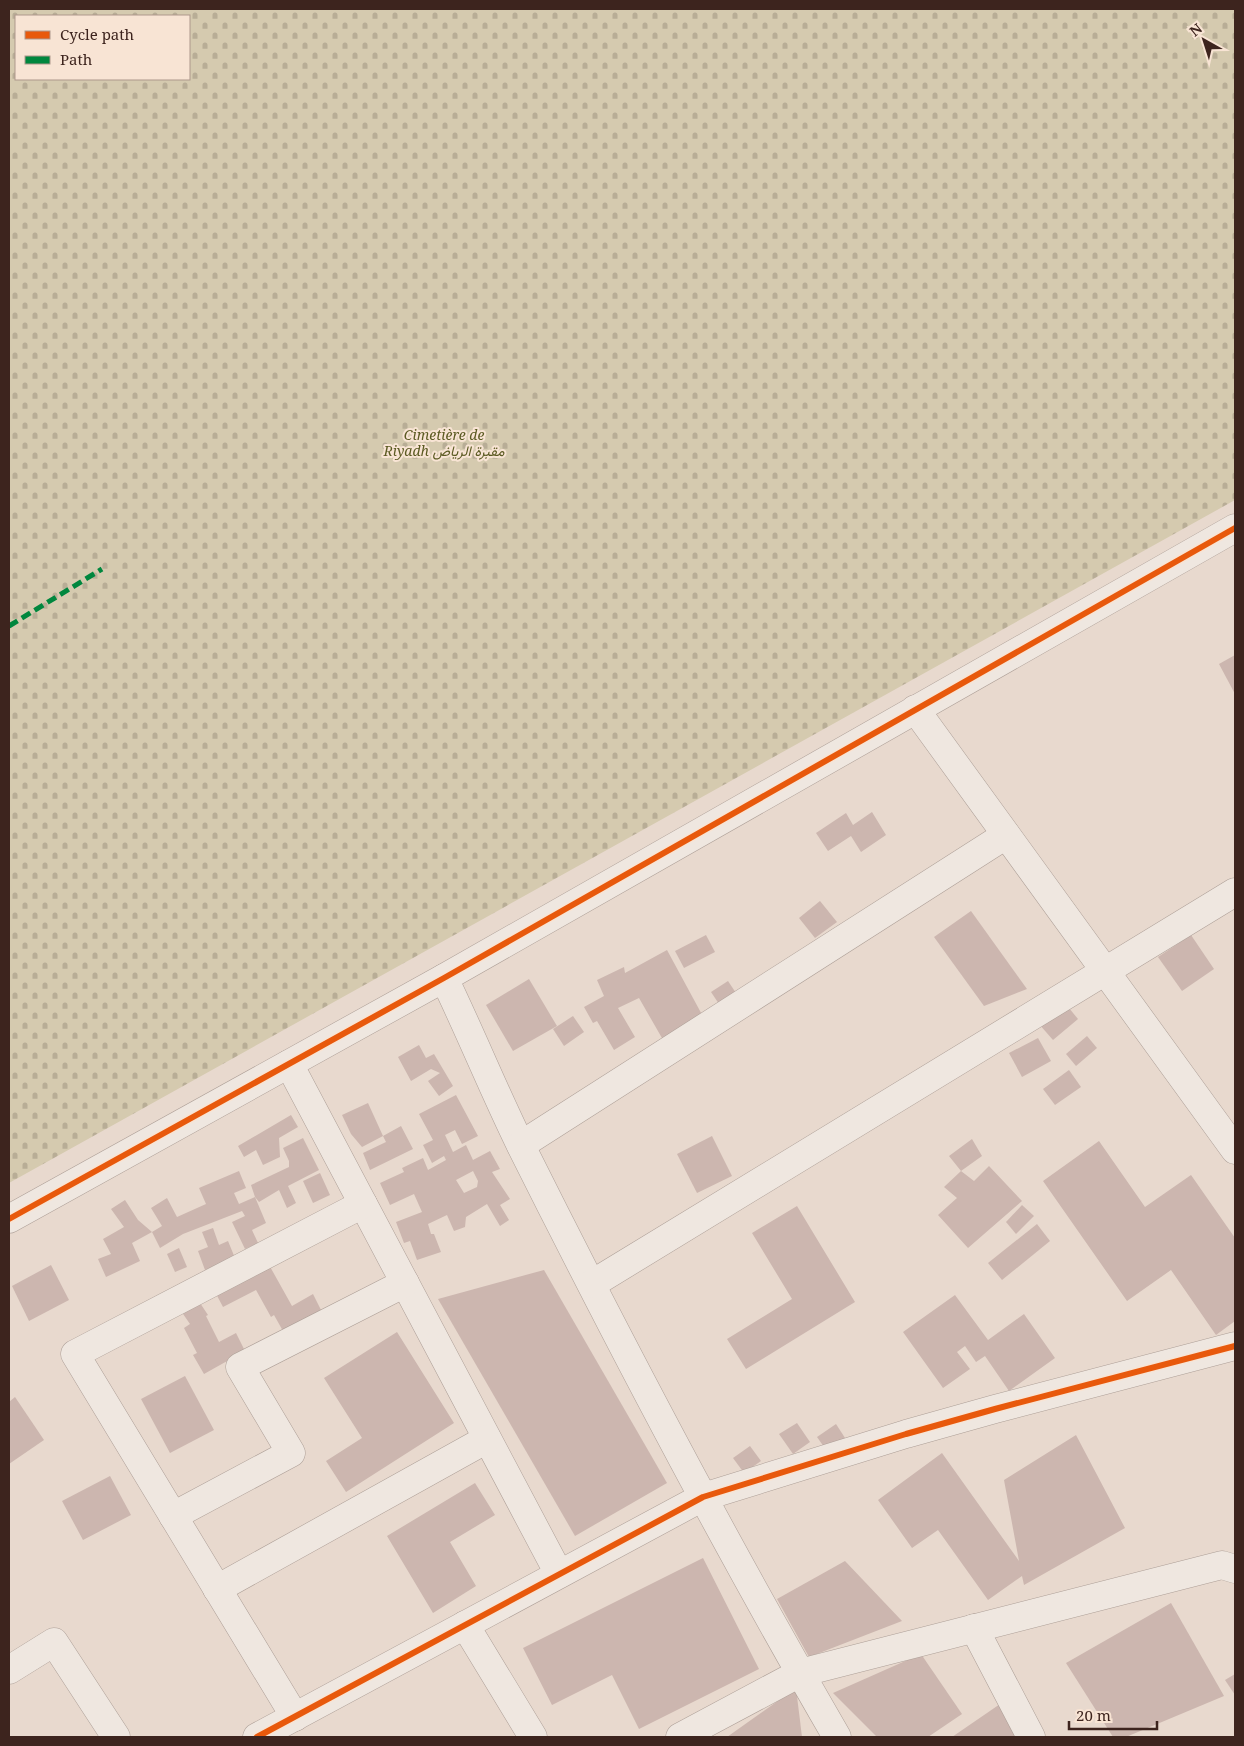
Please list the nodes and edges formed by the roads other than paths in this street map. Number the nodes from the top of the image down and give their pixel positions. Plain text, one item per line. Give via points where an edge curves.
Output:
1 (1235, 528) edge
2 (915, 709) junction
3 (1006, 835) junction
4 (1235, 892) edge
5 (1105, 971) junction
6 (444, 978) junction
7 (289, 1064) junction
8 (521, 1145) junction
9 (1235, 1150) edge
10 (363, 1204) junction
11 (9, 1219) edge
12 (405, 1284) junction
13 (592, 1284) junction
14 (1235, 1346) edge
15 (488, 1439) junction
16 (703, 1497) junction
17 (173, 1516) junction
18 (1235, 1569) edge
19 (559, 1574) junction
20 (217, 1589) junction
21 (465, 1625) junction
22 (974, 1628) junction
23 (9, 1670) edge
24 (800, 1673) junction
25 (295, 1717) junction
26 (116, 1737) edge
27 (257, 1737) edge
28 (533, 1737) edge
29 (680, 1737) edge
30 (837, 1737) edge
31 (1031, 1737) edge

1 - 2 street
2 - 3 street
2 - 6 street
3 - 5 street
3 - 8 street
4 - 5 street
5 - 9 street
5 - 13 street
6 - 7 street
6 - 8 street
7 - 10 street
7 - 11 street
8 - 13 street
10 - 12 street
10 - 17 street via 75,1354
12 - 15 street
12 - 17 street via 240,1367 291,1453
13 - 16 street
14 - 16 street via 933,1426
15 - 19 street
15 - 20 street
16 - 19 street
16 - 24 street
17 - 20 street
18 - 22 street via 1222,1564
19 - 21 street
20 - 25 street
21 - 25 street
21 - 28 street
22 - 24 street
22 - 31 street
23 - 26 street via 54,1642
24 - 29 street
24 - 30 street
25 - 27 street

